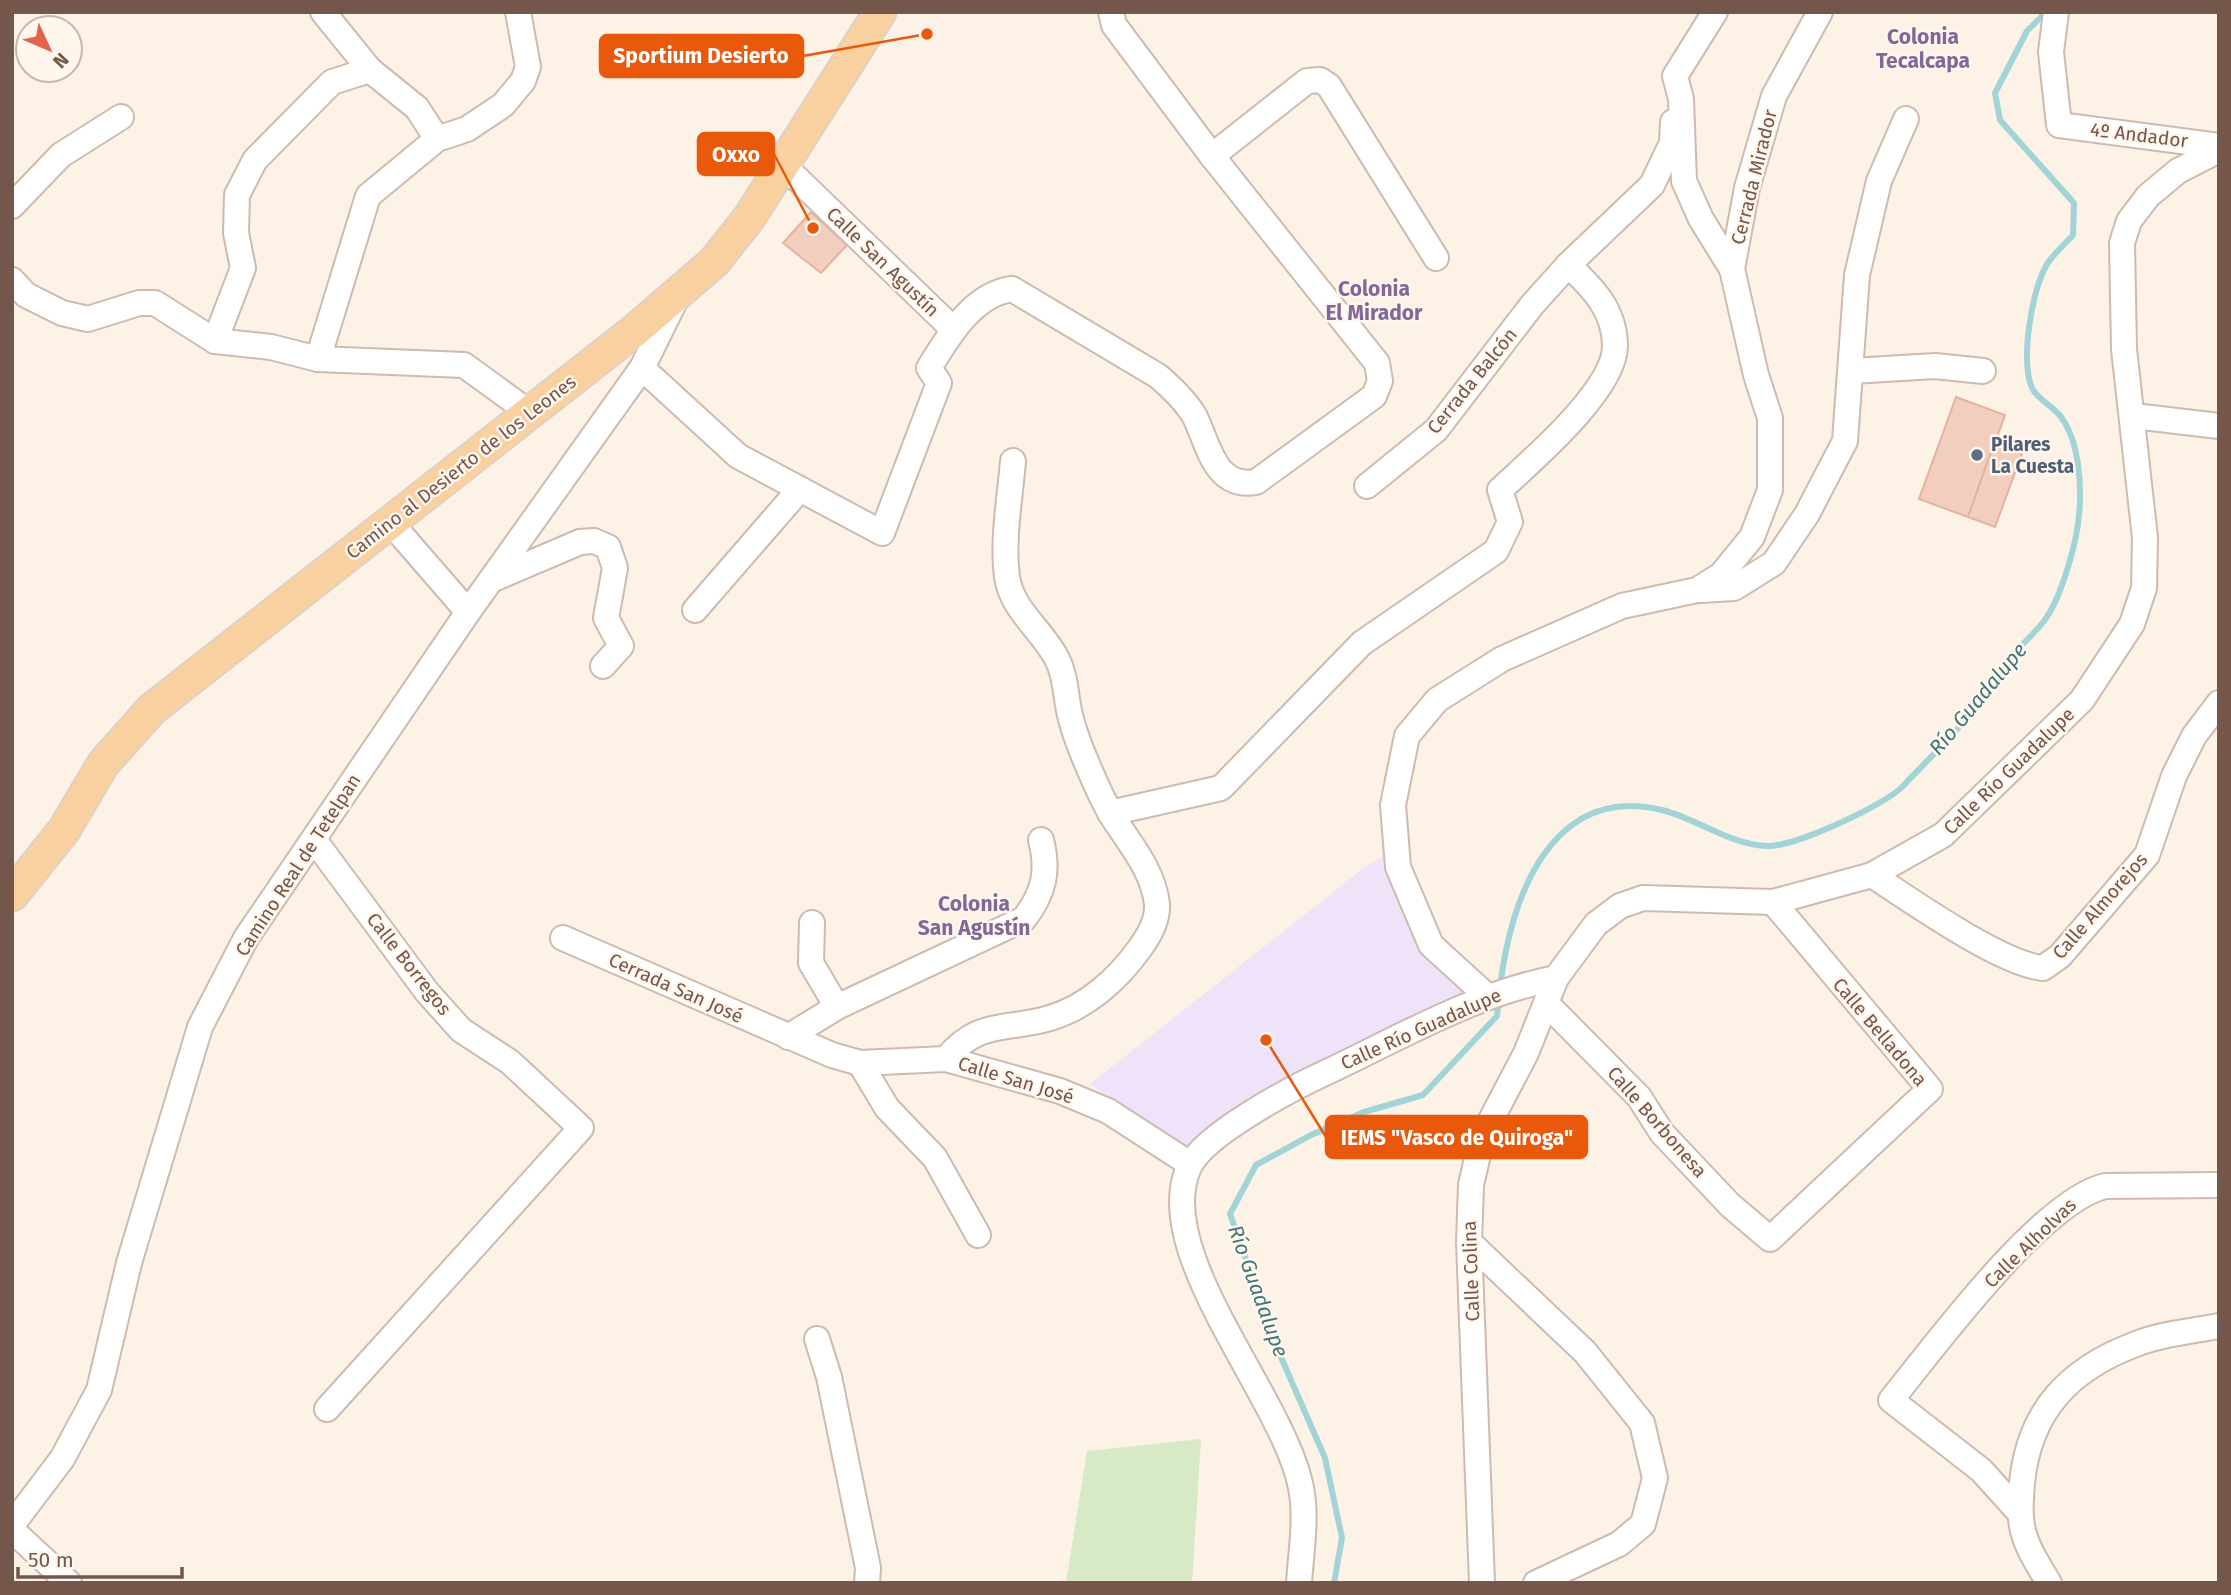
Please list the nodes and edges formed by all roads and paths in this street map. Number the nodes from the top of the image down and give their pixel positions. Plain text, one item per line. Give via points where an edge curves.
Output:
1 (323, 12) edge
2 (518, 12) edge
3 (880, 12) edge
4 (1111, 12) edge
5 (1716, 12) edge
6 (1819, 12) edge
7 (2057, 15) edge
8 (1679, 69) junction
9 (370, 71) junction
10 (121, 117) dead end
11 (1906, 119) dead end
12 (437, 139) junction
13 (2219, 148) edge
14 (1212, 156) junction
15 (784, 166) junction
16 (12, 206) edge
17 (1436, 258) dead end
18 (1568, 265) junction
19 (1732, 269) junction
20 (12, 280) edge
21 (678, 295) junction
22 (953, 329) junction
23 (215, 341) junction
24 (318, 359) junction
25 (642, 368) junction
26 (1983, 371) dead end
27 (1852, 372) junction
28 (530, 413) junction
29 (2134, 416) junction
30 (2219, 426) edge
31 (1013, 461) dead end
32 (1367, 486) dead end
33 (800, 489) junction
34 (390, 522) junction
35 (491, 580) junction
36 (1697, 590) junction
37 (695, 610) dead end
38 (468, 612) junction
39 (603, 666) dead end
40 (2219, 703) edge
41 (1110, 813) junction
42 (1041, 840) dead end
43 (315, 841) junction
44 (1872, 875) junction
45 (13, 891) edge
46 (1773, 902) junction
47 (811, 923) dead end
48 (563, 938) dead end
49 (1556, 978) junction
50 (1488, 996) junction
51 (1546, 1003) junction
52 (837, 1007) junction
53 (788, 1037) junction
54 (946, 1059) junction
55 (860, 1063) junction
56 (1190, 1164) junction
57 (2219, 1185) edge
58 (978, 1235) dead end
59 (1770, 1239) joint
60 (1469, 1242) junction
61 (2219, 1326) edge
62 (817, 1339) dead end
63 (327, 1409) dead end
64 (2019, 1512) junction
65 (12, 1528) edge
66 (69, 1583) edge
67 (867, 1583) edge
68 (1299, 1583) edge
69 (1482, 1583) edge
70 (1536, 1583) edge
71 (2049, 1583) edge

1 - 9 street
2 - 12 street via 528,67 523,81 503,105 467,129
3 - 15 main road, Camino al Desierto de los Leones
4 - 14 street via 1114,25
5 - 8 street
6 - 19 street, Cerrada Mirador via 1774,96 1747,188
7 - 13 street, 4º Andador via 2051,52 2059,125
8 - 18 street, Cerrada Balcón via 1672,143 1652,185
8 - 19 street via 1684,181
9 - 12 street via 417,108
9 - 23 street via 332,82 255,160 237,195 236,233 243,268
10 - 16 street via 61,155
11 - 27 street via 1879,181 1857,275
12 - 24 street via 368,196
13 - 29 street, Calle Río Guadalupe via 2178,171 2148,196 2129,221 2122,243 2124,349
14 - 17 street via 1307,81 1320,80 1329,86
14 - 22 street via 1377,363 1380,381 1374,396 1256,482 1244,484 1227,478 1209,457 1194,416 1158,376 1012,289 990,295
15 - 21 main road, Camino al Desierto de los Leones via 714,262
15 - 22 street, Calle San Agustín
18 - 32 street, Cerrada Balcón via 1436,430
18 - 41 street via 1603,303 1612,322 1615,348 1601,384 1564,430 1500,490 1510,522 1496,551 1362,643 1221,788
19 - 36 street via 1770,418 1770,490 1752,537 1721,575
20 - 23 street via 26,295 62,313 88,319 139,303 155,303
21 - 25 street, Camino Real de Tetelpan
21 - 28 main road, Camino al Desierto de los Leones
22 - 33 street via 929,368 939,383 882,533
23 - 24 street via 271,347
24 - 28 street via 464,365
25 - 33 street via 738,456
25 - 35 street, Camino Real de Tetelpan
26 - 27 street via 1935,366
27 - 36 street via 1845,441 1807,514 1773,563 1734,588
28 - 34 main road, Camino al Desierto de los Leones
29 - 30 street
29 - 44 street, Calle Río Guadalupe via 2145,538 2144,588 2132,624 2082,701 1943,835
31 - 41 street via 1007,577 1016,606 1057,659 1071,719
33 - 37 street
34 - 38 street
34 - 45 main road, Camino al Desierto de los Leones via 152,709 103,764 64,830
35 - 38 street, Camino Real de Tetelpan
35 - 39 street via 580,542 608,547 615,568 606,618 621,646
36 - 50 street via 1622,606 1502,659 1437,700 1407,736 1394,805 1398,867 1431,945
38 - 43 street, Camino Real de Tetelpan
40 - 44 street, Calle Almorejos via 2194,736 2174,776 2147,855 2060,956 2043,968 1993,949
41 - 54 street via 1149,873 1157,907 1152,929 1139,949 1103,991 1052,1018 974,1032
42 - 52 street via 1046,879 1037,903 1024,919
43 - 63 street, Calle Borregos via 427,992 461,1030 510,1062 581,1128
43 - 65 street, Camino Real de Tetelpan via 246,938 200,1027 129,1263 99,1390 62,1459
44 - 46 street, Calle Río Guadalupe
46 - 49 street, Calle Río Guadalupe via 1643,898 1620,906 1596,924
46 - 59 street, Calle Belladona via 1930,1089
47 - 52 street via 811,963
48 - 53 street, Cerrada San José
49 - 50 street, Calle Río Guadalupe
49 - 51 street, Calle Colina
50 - 56 street, Calle Río Guadalupe via 1296,1086 1220,1134
51 - 59 street, Calle Borbonesa via 1639,1097 1662,1133 1730,1205
51 - 60 street, Calle Colina via 1482,1137 1471,1185
52 - 53 street
53 - 55 street, Calle San José
54 - 55 street, Calle San José
54 - 56 street, Calle San José via 1060,1091 1108,1111
55 - 58 street via 887,1108 935,1157
56 - 68 street, Calle Río Guadalupe via 1180,1195 1193,1263 1284,1438 1302,1489
57 - 64 street, Calle Alholvas via 2105,1186 2070,1202 1993,1275 1891,1400 1981,1470
60 - 69 street, Calle Colina
60 - 70 street via 1585,1352 1642,1423 1655,1478 1643,1524 1619,1544
61 - 64 street via 2137,1343 2094,1364 2065,1385 2044,1409 2031,1438
62 - 67 street via 834,1402 868,1568
64 - 71 street via 2032,1554
65 - 66 street

